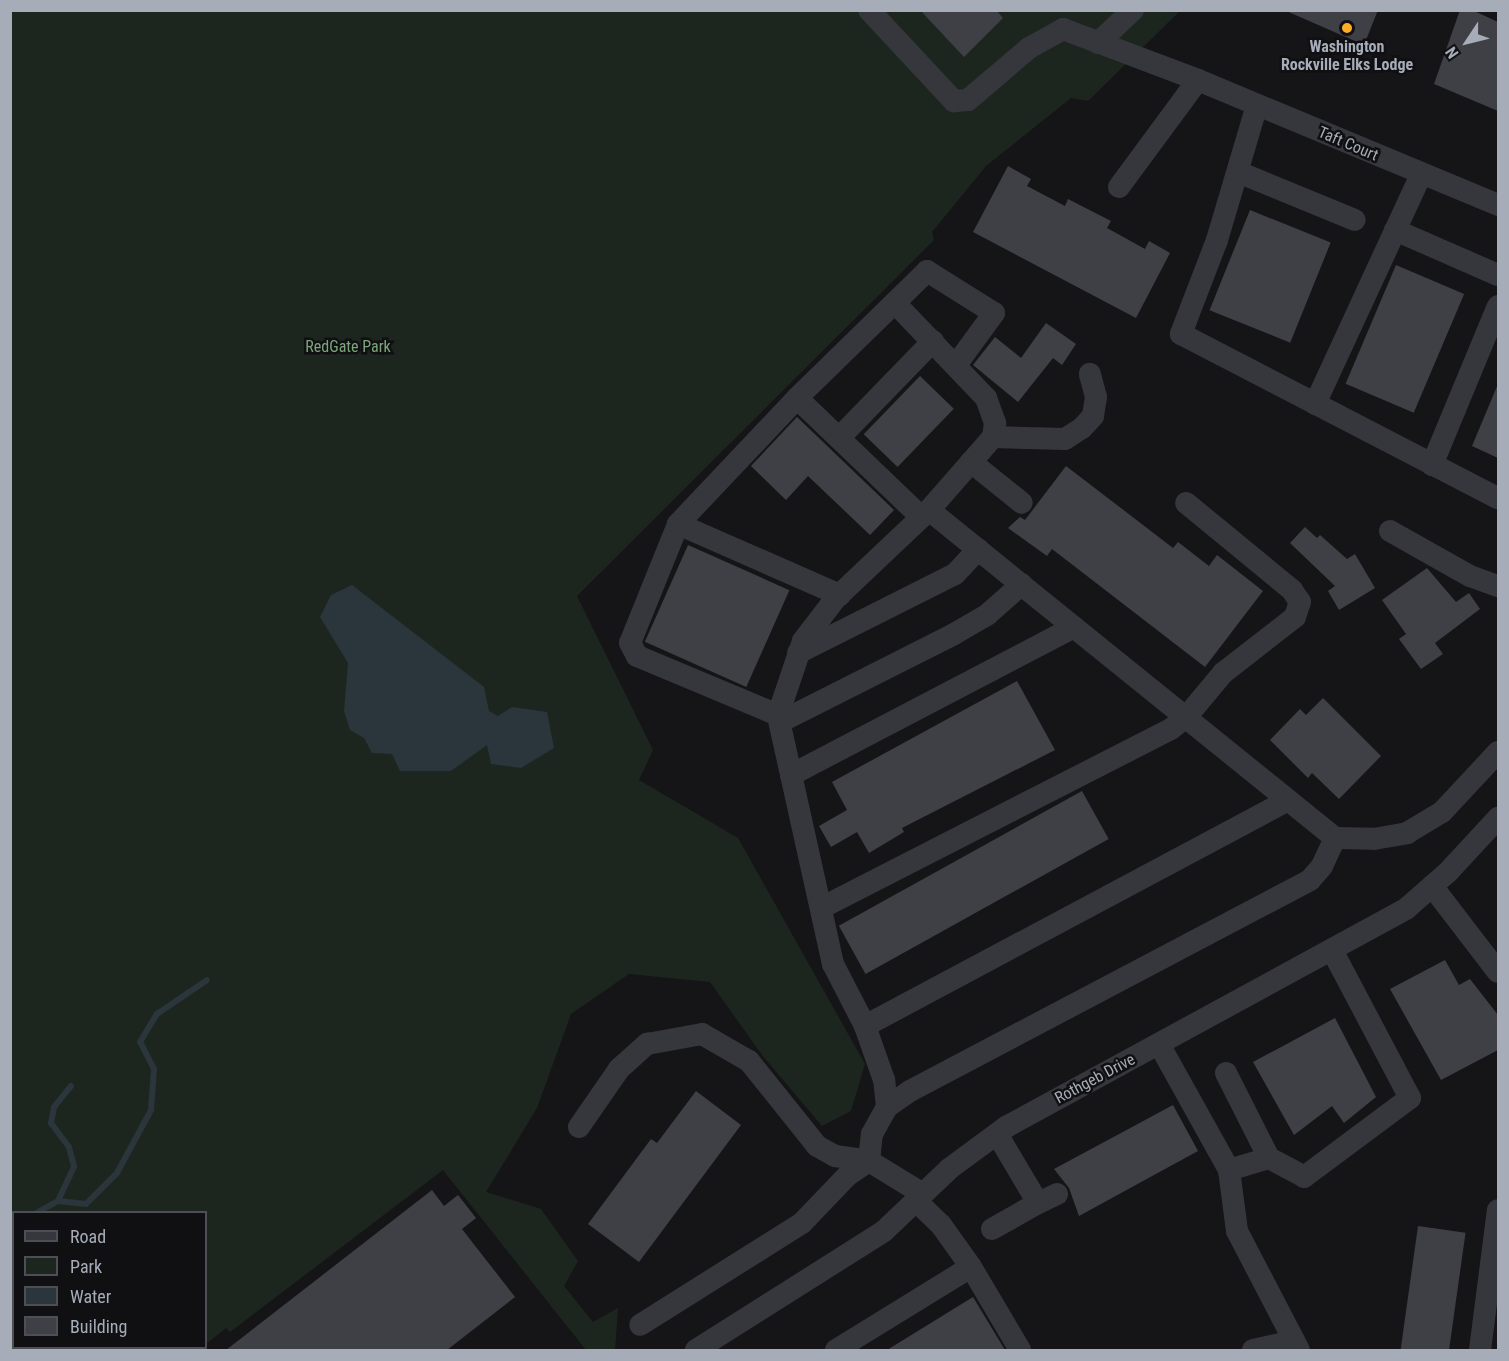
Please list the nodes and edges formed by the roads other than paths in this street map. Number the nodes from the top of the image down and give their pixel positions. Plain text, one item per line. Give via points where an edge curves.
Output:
1 (869, 10) edge
2 (1133, 10) edge
3 (1098, 43) junction
4 (1198, 80) junction
5 (1257, 105) junction
6 (1238, 172) junction
7 (1421, 175) junction
8 (1119, 187) dead end
9 (1498, 205) edge
10 (1355, 220) dead end
11 (1395, 230) junction
12 (1498, 275) edge
13 (895, 303) junction
14 (1498, 306) edge
15 (933, 341) junction
16 (956, 365) junction
17 (1090, 375) dead end
18 (797, 398) junction
19 (1315, 404) junction
20 (993, 437) junction
21 (839, 438) junction
22 (971, 462) junction
23 (1432, 465) junction
24 (1498, 498) edge
25 (1186, 502) dead end
26 (1022, 503) dead end
27 (925, 514) junction
28 (678, 524) junction
29 (1390, 531) dead end
30 (978, 549) junction
31 (1022, 584) junction
32 (1498, 586) edge
33 (840, 595) junction
34 (1074, 627) junction
35 (798, 653) junction
36 (1188, 715) junction
37 (779, 719) junction
38 (1498, 752) edge
39 (791, 775) junction
40 (1286, 801) junction
41 (1498, 818) edge
42 (1335, 838) junction
43 (1432, 886) junction
44 (821, 908) junction
45 (1332, 950) junction
46 (1498, 972) edge
47 (865, 1026) junction
48 (1159, 1044) junction
49 (1226, 1074) dead end
50 (887, 1107) junction
51 (579, 1127) dead end
52 (997, 1134) junction
53 (1269, 1158) junction
54 (869, 1161) junction
55 (1229, 1170) junction
56 (919, 1198) junction
57 (1498, 1210) edge
58 (992, 1229) dead end
59 (971, 1267) junction
60 (640, 1325) dead end
61 (1297, 1346) edge
62 (696, 1350) edge
63 (836, 1350) edge
64 (1020, 1350) edge
65 (1253, 1350) edge
66 (1480, 1350) edge

1 - 3 street, Taft Court via 954,101 968,100 1044,37 1064,29
2 - 3 street
3 - 4 street, Taft Court
4 - 5 street, Taft Court
4 - 8 street
5 - 6 street
5 - 7 street, Taft Court
6 - 10 street
6 - 19 street via 1181,334
7 - 9 street, Taft Court
7 - 11 street
11 - 12 street
11 - 19 street
13 - 15 street
13 - 16 street via 927,271 994,313
13 - 18 street
14 - 23 street
15 - 16 street
15 - 21 street
16 - 20 street via 986,398 995,423
17 - 20 street via 1096,397 1093,416 1083,428 1065,439
18 - 21 street
18 - 28 street
19 - 23 street
20 - 22 street
21 - 27 street
22 - 26 street
22 - 27 street
23 - 24 street
25 - 36 street via 1292,590 1300,603 1295,617 1223,673
27 - 30 street
27 - 33 street
28 - 33 street
28 - 37 street via 630,643 637,656
29 - 32 street via 1470,576
30 - 31 street
30 - 35 street via 955,574
31 - 34 street
31 - 37 street via 988,614 954,634
33 - 35 street
34 - 36 street
34 - 39 street
35 - 37 street
36 - 40 street
36 - 44 street via 1171,729
37 - 39 street
38 - 42 street via 1442,812 1407,833
39 - 44 street
40 - 42 street
40 - 47 street
41 - 43 street, Rothgeb Drive
42 - 50 street via 1322,866 1310,880 910,1091
43 - 45 street, Rothgeb Drive via 1407,908
43 - 46 street
44 - 47 street via 833,964
45 - 48 street, Rothgeb Drive
45 - 53 street via 1410,1098 1304,1177
47 - 50 street via 884,1080
48 - 52 street, Rothgeb Drive
48 - 55 street
49 - 53 street
50 - 54 street via 872,1134
51 - 54 street via 619,1069 647,1044 702,1034 748,1061 817,1146 835,1156
52 - 56 street, Rothgeb Drive
52 - 58 street via 1048,1198
53 - 55 street
54 - 56 street
54 - 60 street via 848,1175 802,1223
55 - 61 street via 1237,1231
56 - 59 street
56 - 62 street, Rothgeb Drive via 884,1231
57 - 66 street
59 - 63 street
59 - 64 street
61 - 65 street

